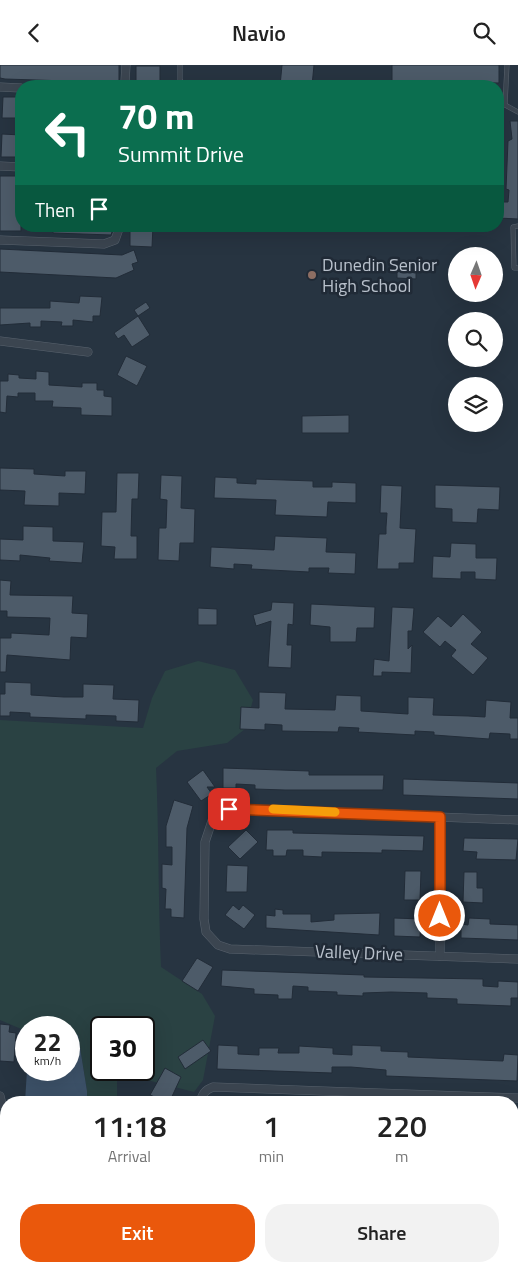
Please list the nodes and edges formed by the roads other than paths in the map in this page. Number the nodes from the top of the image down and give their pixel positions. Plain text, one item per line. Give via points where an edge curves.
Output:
1 (126, 65) edge
2 (180, 65) edge
3 (507, 65) edge
4 (125, 80) edge
5 (180, 80) edge
6 (0, 87) edge
7 (15, 88) edge
8 (518, 112) edge
9 (0, 166) edge
10 (15, 167) edge
11 (518, 226) edge
12 (118, 232) edge
13 (0, 240) edge
14 (517, 247) edge
15 (516, 268) edge
16 (0, 341) edge
17 (88, 352) dead end
18 (440, 817) junction
19 (518, 820) edge
20 (440, 956) junction
21 (518, 959) edge
22 (201, 1096) edge
23 (463, 1096) edge

1 - 4 street
2 - 5 lane
3 - 8 lane via 505,105
6 - 7 street
9 - 10 street
11 - 14 lane via 514,227
12 - 13 street via 115,240 104,244
14 - 15 lane
16 - 17 street
18 - 19 street
18 - 20 street
18 - 20 street, Valley Drive via 229,809 213,818 205,842 206,932 218,945 230,949
20 - 21 street, Valley Drive
22 - 23 street via 213,1087

